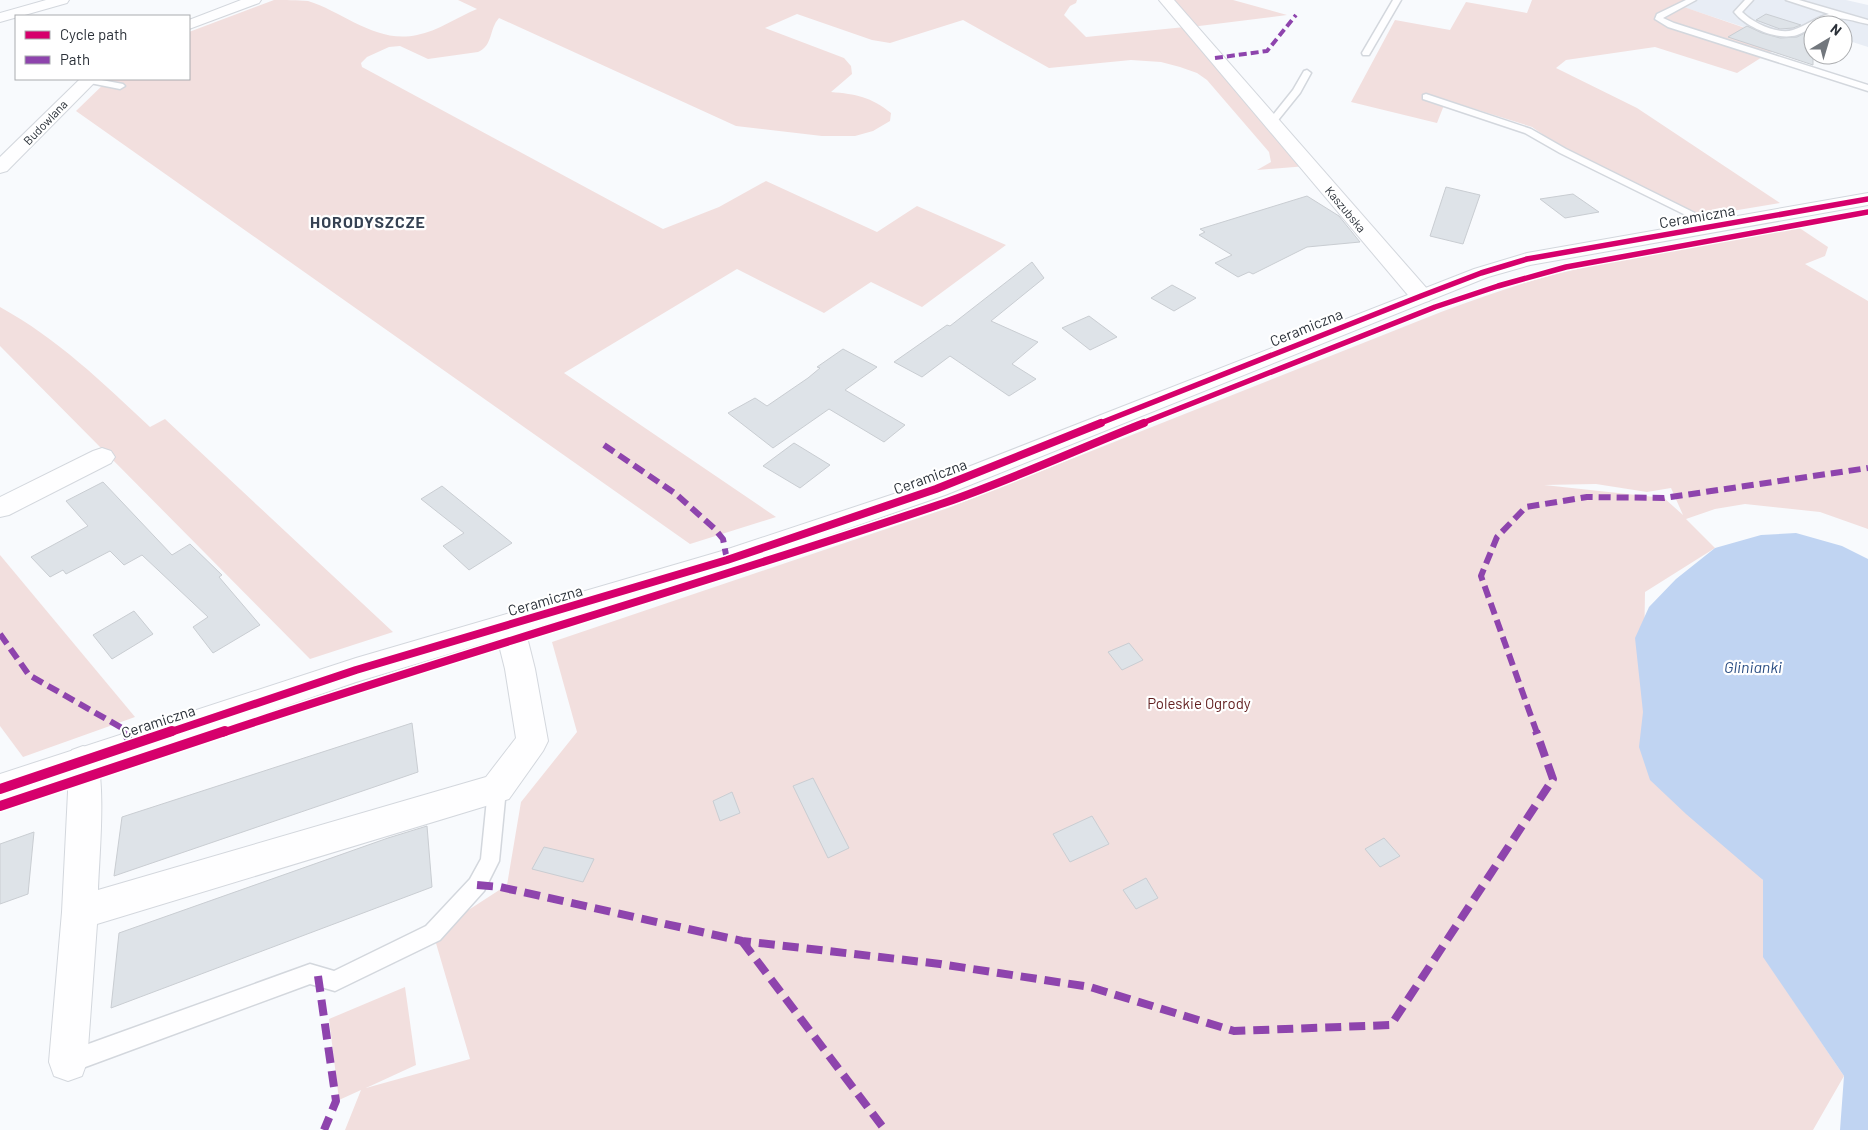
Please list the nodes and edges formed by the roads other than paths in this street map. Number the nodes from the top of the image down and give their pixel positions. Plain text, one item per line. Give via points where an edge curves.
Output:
1 (62, 0) edge
2 (254, 0) edge
3 (1166, 0) edge
4 (1397, 0) edge
5 (1692, 0) edge
6 (1748, 0) edge
7 (1790, 0) edge
8 (0, 18) edge
9 (1856, 19) junction
10 (1868, 22) edge
11 (190, 25) edge
12 (1366, 53) dead end
13 (1307, 73) dead end
14 (88, 80) edge
15 (93, 80) edge
16 (120, 86) dead end
17 (1868, 88) edge
18 (1426, 97) dead end
19 (1272, 122) junction
20 (0, 167) edge
21 (1868, 199) edge
22 (1716, 226) junction
23 (1420, 296) junction
24 (102, 457) dead end
25 (0, 508) edge
26 (512, 624) junction
27 (83, 760) junction
28 (0, 789) edge
29 (497, 789) junction
30 (80, 912) junction
31 (68, 1062) joint

1 - 8 street
2 - 11 street
3 - 19 street, Kaszubska
4 - 12 lane
5 - 17 lane via 1660,16 1660,19
6 - 9 lane via 1738,12 1741,17 1783,33 1792,34 1826,17
7 - 9 lane
9 - 10 lane
13 - 19 lane via 1298,91
14 - 20 street, Budowlana
15 - 16 lane
18 - 22 lane via 1528,131
19 - 23 street, Kaszubska
21 - 22 street, Ceramiczna
22 - 23 street, Ceramiczna via 1527,259
23 - 26 street, Ceramiczna via 936,489 728,560
24 - 25 street
26 - 27 street, Ceramiczna via 356,670
26 - 29 street via 532,740
27 - 28 street, Ceramiczna
27 - 30 street
29 - 30 street
29 - 31 lane via 490,861 478,885 433,933 335,981 310,974
30 - 31 street

